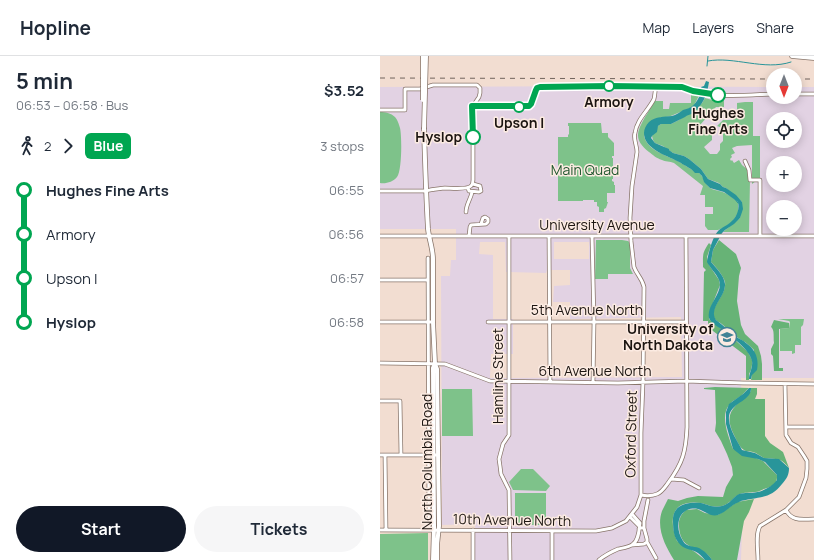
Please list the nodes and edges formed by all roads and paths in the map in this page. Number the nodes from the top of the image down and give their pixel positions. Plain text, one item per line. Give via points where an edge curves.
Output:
1 (423, 56) edge
2 (426, 56) edge
3 (792, 56) edge
4 (814, 58) edge
5 (656, 86) junction
6 (766, 94) edge
7 (802, 94) edge
8 (814, 94) edge
9 (472, 106) junction
10 (380, 110) edge
11 (424, 129) junction
12 (746, 161) dead end
13 (473, 182) junction
14 (468, 188) junction
15 (380, 191) edge
16 (426, 191) junction
17 (472, 192) junction
18 (466, 212) dead end
19 (481, 224) dead end
20 (429, 235) junction
21 (380, 236) edge
22 (469, 236) junction
23 (509, 236) junction
24 (550, 236) junction
25 (592, 236) junction
26 (631, 236) junction
27 (686, 236) junction
28 (760, 236) junction
29 (814, 236) edge
30 (428, 258) dead end
31 (380, 280) edge
32 (428, 280) junction
33 (509, 321) junction
34 (380, 322) edge
35 (428, 322) junction
36 (433, 322) junction
37 (488, 322) dead end
38 (549, 322) junction
39 (594, 322) junction
40 (644, 322) junction
41 (686, 322) junction
42 (380, 363) edge
43 (428, 364) junction
44 (435, 364) junction
45 (686, 381) junction
46 (509, 382) junction
47 (550, 382) junction
48 (593, 382) junction
49 (643, 382) junction
50 (786, 384) junction
51 (814, 384) edge
52 (380, 401) edge
53 (786, 427) junction
54 (814, 427) edge
55 (380, 455) edge
56 (385, 455) junction
57 (401, 455) junction
58 (428, 455) junction
59 (436, 455) junction
60 (671, 479) junction
61 (699, 488) dead end
62 (380, 491) edge
63 (386, 491) junction
64 (641, 496) junction
65 (648, 500) dead end
66 (786, 510) junction
67 (631, 516) junction
68 (814, 519) edge
69 (619, 526) joint
70 (639, 528) junction
71 (644, 528) junction
72 (380, 530) edge
73 (386, 530) junction
74 (429, 530) junction
75 (436, 530) junction
76 (473, 530) junction
77 (509, 530) junction
78 (552, 531) junction
79 (647, 542) junction
80 (632, 546) junction
81 (656, 558) dead end
82 (433, 560) edge
83 (437, 560) edge
84 (473, 560) edge
85 (510, 560) edge
86 (552, 560) edge
87 (599, 560) edge
88 (758, 560) edge

1 - 11 main road, bridge
2 - 11 main road, bridge
3 - 4 main road
5 - 6 street via 682,87 708,94
5 - 9 street via 540,87 537,88 529,106
5 - 26 street, Oxford Street via 654,98 639,122 634,137 637,152 630,203
7 - 8 street
9 - 10 street via 480,93 477,85 433,85 420,89 405,89 405,110
9 - 13 street
11 - 16 main road, North Columbia Road
12 - 28 street via 750,180 760,180
13 - 14 street
13 - 17 street via 481,189 479,192
14 - 16 street
14 - 17 street
15 - 16 street
16 - 20 main road, North Columbia Road
17 - 18 street
19 - 22 street via 471,225
20 - 21 street, University Avenue
20 - 22 street, University Avenue
20 - 36 main road, North Columbia Road via 433,253
22 - 23 street, University Avenue
23 - 24 street, University Avenue
23 - 33 street, Hamline Street
24 - 25 street, University Avenue
24 - 38 street
25 - 26 street, University Avenue
25 - 39 street
26 - 27 street, University Avenue
26 - 40 street, Oxford Street via 634,267 644,286
27 - 28 street, University Avenue
27 - 41 street
28 - 29 street, University Avenue
30 - 32 street
31 - 32 street
32 - 35 street
33 - 37 street, 5th Avenue North
33 - 38 street, 5th Avenue North
33 - 46 street, Hamline Street
34 - 35 street
35 - 36 street
35 - 43 street
36 - 44 main road, North Columbia Road
38 - 39 street, 5th Avenue North
38 - 47 street
39 - 40 street, 5th Avenue North
39 - 48 street
40 - 41 street, 5th Avenue North
40 - 49 street, Oxford Street
41 - 45 street
42 - 43 street, 6th Avenue North
43 - 44 street, 6th Avenue North
43 - 58 street
44 - 46 street, 6th Avenue North via 445,364 490,381
44 - 59 main road, North Columbia Road
45 - 49 street, 6th Avenue North
45 - 50 street, 6th Avenue North
45 - 60 street via 685,448 680,466
46 - 47 street, 6th Avenue North
46 - 77 street, Hamline Street via 509,434 499,459 501,474 510,490
47 - 48 street, 6th Avenue North
48 - 49 street, 6th Avenue North
49 - 64 street, Oxford Street
50 - 51 street, 6th Avenue North
50 - 53 street
52 - 57 street via 400,401
53 - 54 street
53 - 66 street via 788,439 798,447 807,461 806,478 798,496
55 - 56 street
56 - 57 street
56 - 63 street
57 - 58 street
58 - 59 street
58 - 74 street
59 - 75 main road, North Columbia Road
60 - 61 street via 684,480
60 - 64 street via 657,494
62 - 63 street
63 - 73 street
64 - 67 street, Oxford Street
65 - 71 street
66 - 68 street via 795,519
66 - 88 street via 760,526
67 - 69 street, Oxford Street
67 - 70 street
69 - 78 street, 10th Avenue North via 596,531
70 - 71 street
70 - 80 street via 638,537
71 - 79 street
72 - 73 street, 10th Avenue North
73 - 74 street, 10th Avenue North
74 - 75 street, 10th Avenue North
75 - 76 street, 10th Avenue North
75 - 82 main road, North Columbia Road
75 - 83 main road, North Columbia Road
76 - 77 street, 10th Avenue North
76 - 84 street
77 - 78 street, 10th Avenue North
77 - 85 street, Hamline Street
78 - 86 street
79 - 80 street
79 - 81 street
80 - 87 street via 610,552

